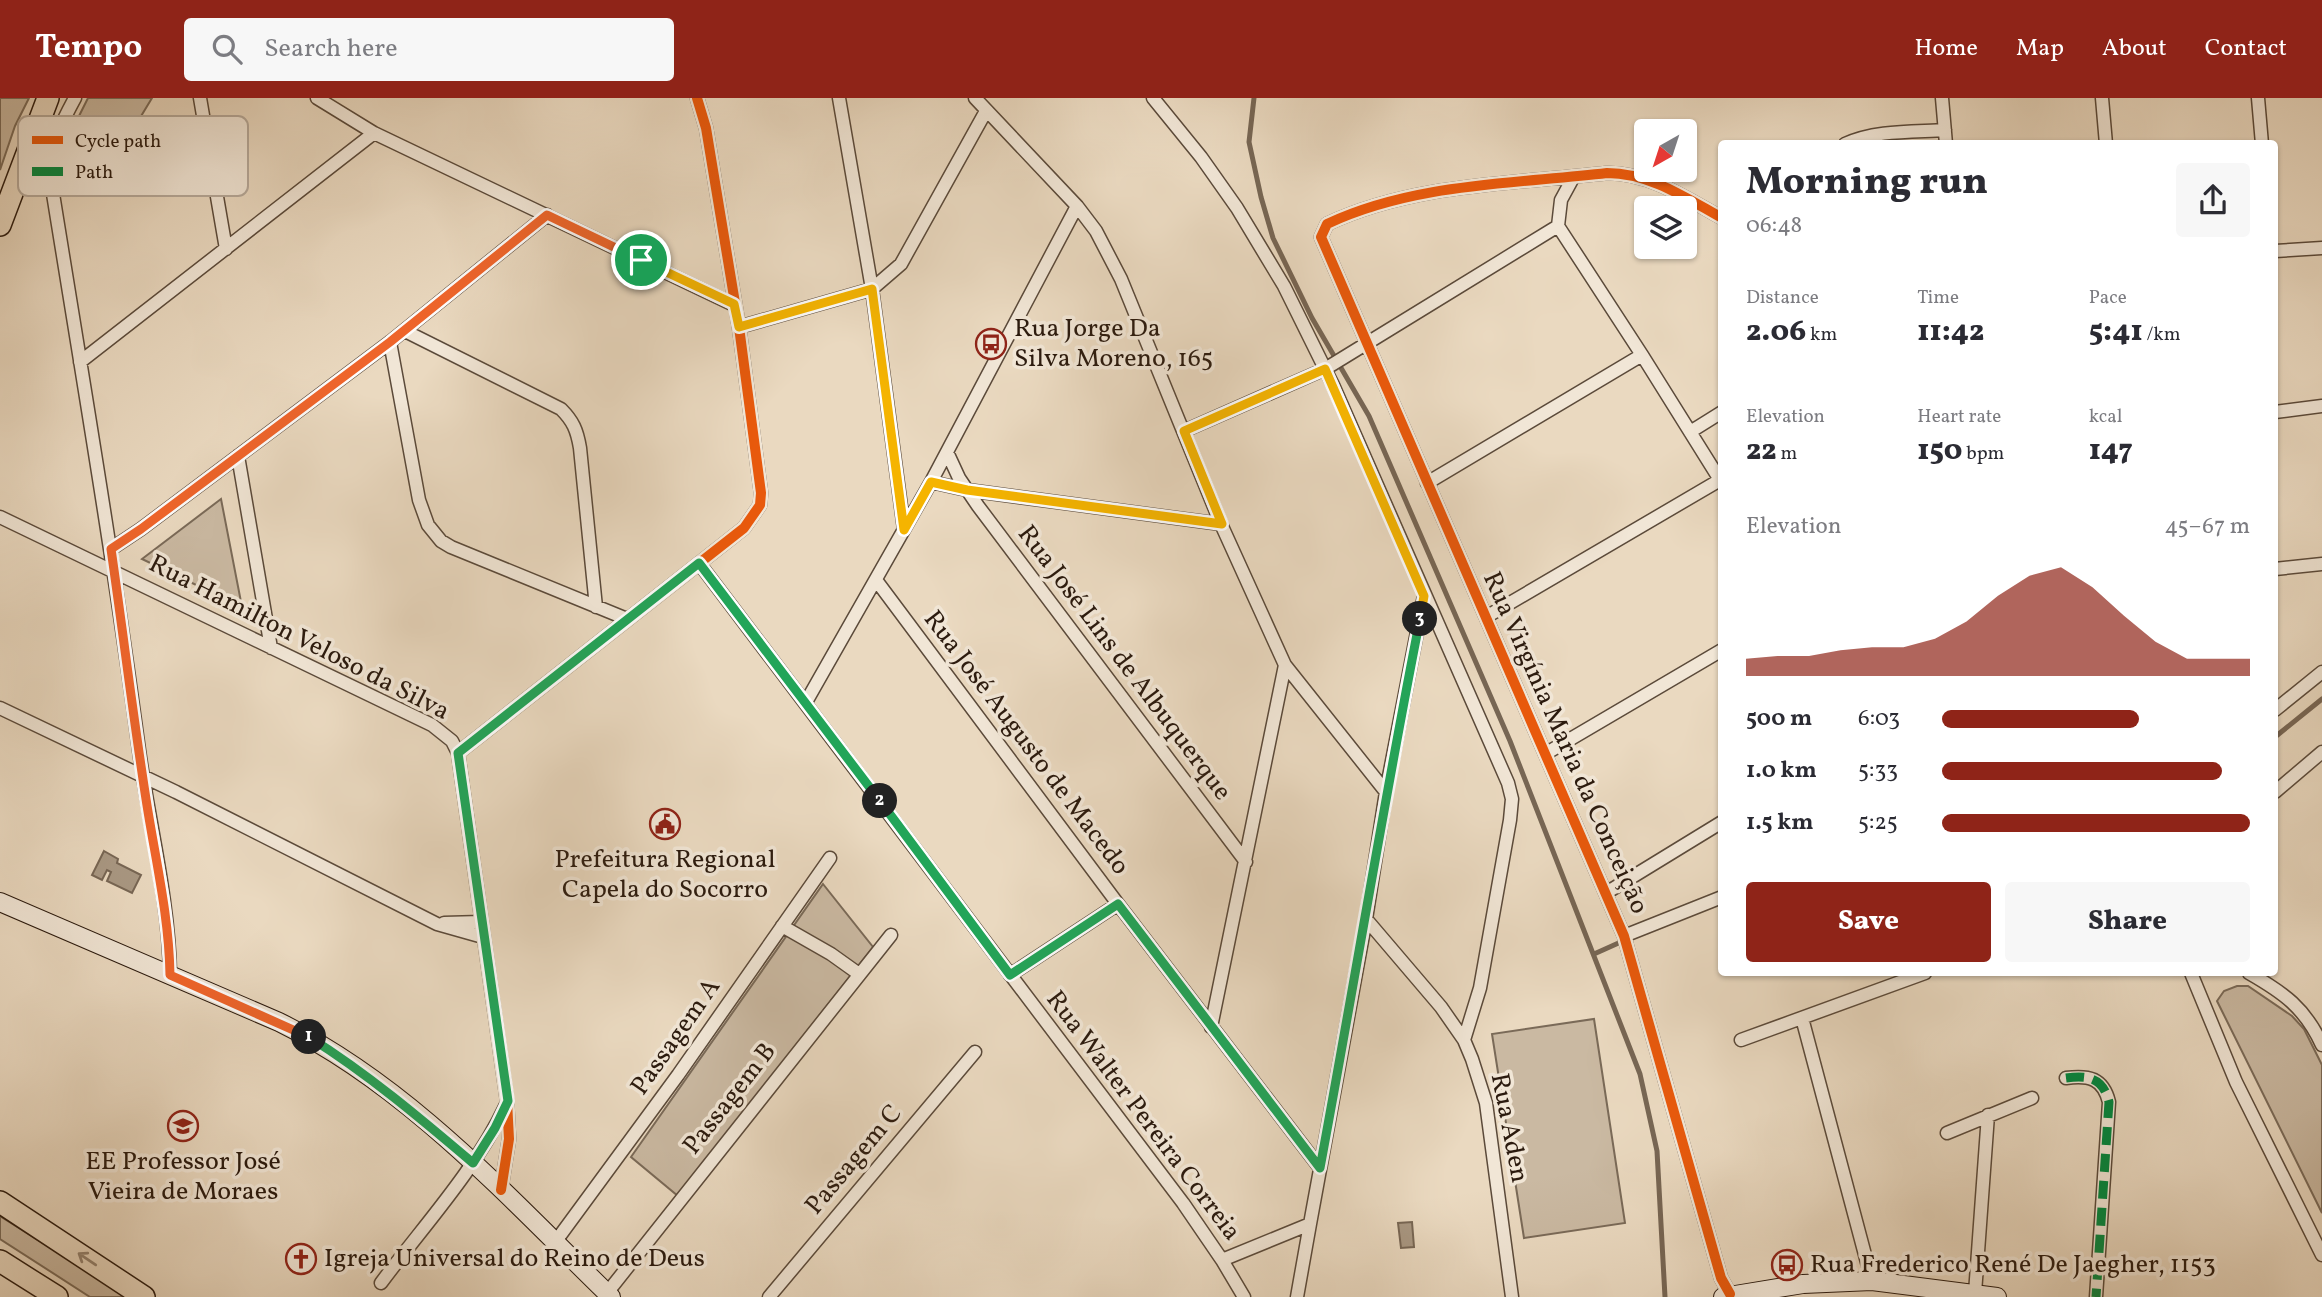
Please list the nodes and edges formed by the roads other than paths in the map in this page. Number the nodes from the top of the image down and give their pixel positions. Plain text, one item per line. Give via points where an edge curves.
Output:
1 (48, 98) edge
2 (75, 98) edge
3 (200, 98) edge
4 (317, 98) edge
5 (697, 98) edge
6 (839, 98) edge
7 (975, 98) edge
8 (1153, 98) edge
9 (1942, 98) edge
10 (2102, 98) edge
11 (2258, 98) edge
12 (986, 111) junction
13 (41, 116) edge
14 (66, 116) edge
15 (203, 116) edge
16 (374, 133) junction
17 (1945, 137) edge
18 (1856, 140) edge
19 (2106, 140) edge
20 (2262, 140) edge
21 (18, 177) edge
22 (1573, 178) junction
23 (53, 196) edge
24 (217, 196) edge
25 (1077, 206) junction
26 (547, 215) junction
27 (1718, 216) edge
28 (0, 225) edge
29 (1558, 226) junction
30 (2322, 248) edge
31 (226, 249) junction
32 (2278, 251) edge
33 (872, 289) junction
34 (734, 304) junction
35 (739, 327) junction
36 (405, 331) junction
37 (390, 342) junction
38 (1368, 344) junction
39 (1643, 355) junction
40 (80, 362) junction
41 (1328, 367) junction
42 (2322, 406) edge
43 (2278, 412) edge
44 (1718, 414) edge
45 (1184, 431) junction
46 (1690, 432) junction
47 (947, 452) junction
48 (238, 456) junction
49 (1718, 477) edge
50 (931, 482) junction
51 (1427, 482) junction
52 (1718, 484) edge
53 (967, 490) junction
54 (0, 517) edge
55 (1222, 524) junction
56 (904, 530) junction
57 (111, 549) junction
58 (699, 563) junction
59 (2322, 564) edge
60 (2278, 569) edge
61 (114, 570) junction
62 (876, 580) junction
63 (1424, 596) junction
64 (596, 607) junction
65 (1486, 617) junction
66 (627, 619) junction
67 (271, 648) junction
68 (1718, 652) edge
69 (1285, 665) junction
70 (2322, 672) edge
71 (806, 702) junction
72 (0, 708) edge
73 (2278, 708) edge
74 (2322, 752) edge
75 (458, 753) junction
76 (1545, 754) junction
77 (143, 776) junction
78 (2278, 789) edge
79 (1386, 792) junction
80 (1718, 824) edge
81 (830, 858) dead end
82 (1246, 862) junction
83 (1606, 893) junction
84 (1718, 899) edge
85 (0, 902) edge
86 (1118, 904) junction
87 (1366, 919) junction
88 (481, 922) junction
89 (437, 924) junction
90 (782, 926) junction
91 (891, 935) dead end
92 (1624, 936) junction
93 (483, 937) junction
94 (859, 974) junction
95 (170, 975) junction
96 (1010, 975) junction
97 (1917, 976) edge
98 (2193, 976) edge
99 (2253, 976) edge
100 (2322, 1013) edge
101 (1802, 1018) junction
102 (2312, 1022) junction
103 (1211, 1027) junction
104 (1464, 1040) junction
105 (1741, 1040) dead end
106 (2322, 1045) edge
107 (975, 1052) dead end
108 (2066, 1078) dead end
109 (2032, 1098) dead end
110 (508, 1101) junction
111 (1989, 1115) junction
112 (1947, 1133) dead end
113 (473, 1163) junction
114 (1320, 1168) junction
115 (501, 1190) junction
116 (0, 1202) edge
117 (1310, 1224) junction
118 (2319, 1238) edge
119 (556, 1241) junction
120 (2322, 1255) edge
121 (1223, 1260) junction
122 (0, 1261) edge
123 (1872, 1281) junction
124 (381, 1283) dead end
125 (1975, 1293) junction
126 (609, 1295) edge
127 (1728, 1296) edge
128 (57, 1297) edge
129 (144, 1297) edge
130 (769, 1297) edge
131 (1244, 1297) edge
132 (1297, 1297) edge
133 (1511, 1297) edge
134 (1997, 1297) edge
135 (2096, 1297) edge

1 - 13 main road
2 - 14 street
3 - 15 street
4 - 16 street
5 - 34 street via 706,128
6 - 33 street
7 - 12 street
8 - 41 street via 1237,208
9 - 17 street
10 - 19 street
11 - 20 street
12 - 25 street
12 - 33 street via 901,264
16 - 26 street
16 - 31 street
17 - 18 street via 1894,133
21 - 28 main road
22 - 27 street via 1634,175
22 - 29 street via 1561,200
22 - 38 street, Rua Virgínia Maria da Conceição via 1508,182 1410,197 1376,204 1327,224 1323,244
23 - 40 street
24 - 31 street
25 - 45 street via 1109,253
25 - 47 street
26 - 34 street
26 - 36 street
29 - 38 street
29 - 39 street
30 - 32 street
31 - 40 street
33 - 35 street
33 - 56 street
34 - 35 street
35 - 58 street via 760,505 744,528
36 - 37 street
36 - 64 street via 561,409 573,421 580,448
37 - 48 street
37 - 64 street via 419,500 434,534 451,547
38 - 41 street
38 - 51 street, Rua Virgínia Maria da Conceição
39 - 46 street
39 - 51 street
40 - 57 street
41 - 45 street
41 - 63 street
42 - 43 street
44 - 46 street
45 - 55 street
46 - 49 street
47 - 50 street
47 - 53 street, Rua José Lins de Albuquerque
48 - 57 street
48 - 67 street
50 - 53 street
50 - 56 street
51 - 65 street, Rua Virgínia Maria da Conceição
52 - 65 street
53 - 55 street
53 - 82 street, Rua José Lins de Albuquerque
54 - 61 street, Rua Hamilton Veloso da Silva
55 - 69 street
56 - 62 street
57 - 61 street
58 - 66 street
58 - 71 street, Rua Walter Pereira Correia
59 - 60 street
61 - 67 street, Rua Hamilton Veloso da Silva
61 - 77 street
62 - 71 street
62 - 86 street, Rua José Augusto de Macedo
63 - 79 street
63 - 104 street via 1512,799 1480,988
64 - 66 street
65 - 76 street, Rua Virgínia Maria da Conceição
66 - 75 street
67 - 75 street, Rua Hamilton Veloso da Silva via 432,725 452,741
68 - 76 street
69 - 79 street
69 - 82 street
70 - 73 street
71 - 96 street, Rua Walter Pereira Correia
72 - 77 street
74 - 78 street
75 - 88 street
76 - 83 street, Rua Virgínia Maria da Conceição
77 - 89 street
77 - 95 street via 169,937
79 - 87 street
80 - 83 street
81 - 90 street, Passagem A
82 - 103 street
83 - 92 street, Rua Virgínia Maria da Conceição
84 - 92 street
85 - 95 main road
86 - 96 street
86 - 103 street, Rua José Augusto de Macedo
87 - 104 street, Rua Aden
87 - 114 street
88 - 89 street
88 - 93 street
89 - 93 street
90 - 94 street
90 - 119 street, Passagem A
91 - 94 street, Passagem B
92 - 127 street, Rua Virgínia Maria da Conceição
93 - 110 street
94 - 126 street, Passagem B
95 - 113 main road via 319,1043 351,1063
96 - 121 street, Rua Walter Pereira Correia
97 - 101 street
98 - 118 street via 2236,1082
99 - 102 street
100 - 102 street
101 - 105 street
101 - 123 street
102 - 106 street
103 - 114 street, Rua José Augusto de Macedo
104 - 133 street, Rua Aden via 1486,1103
107 - 130 street, Passagem C
108 - 135 street via 2094,1078 2109,1102
109 - 111 street
110 - 113 street
110 - 115 street via 509,1139
111 - 112 street
111 - 125 street
113 - 115 main road
113 - 124 street
114 - 117 street
115 - 119 main road
129 -> 116 main road
117 - 121 street
117 - 132 street
118 - 120 street
119 - 126 main road
121 - 131 street, Rua Walter Pereira Correia
122 - 128 main road
123 - 125 main road
123 - 127 main road via 1803,1284
125 - 134 main road

